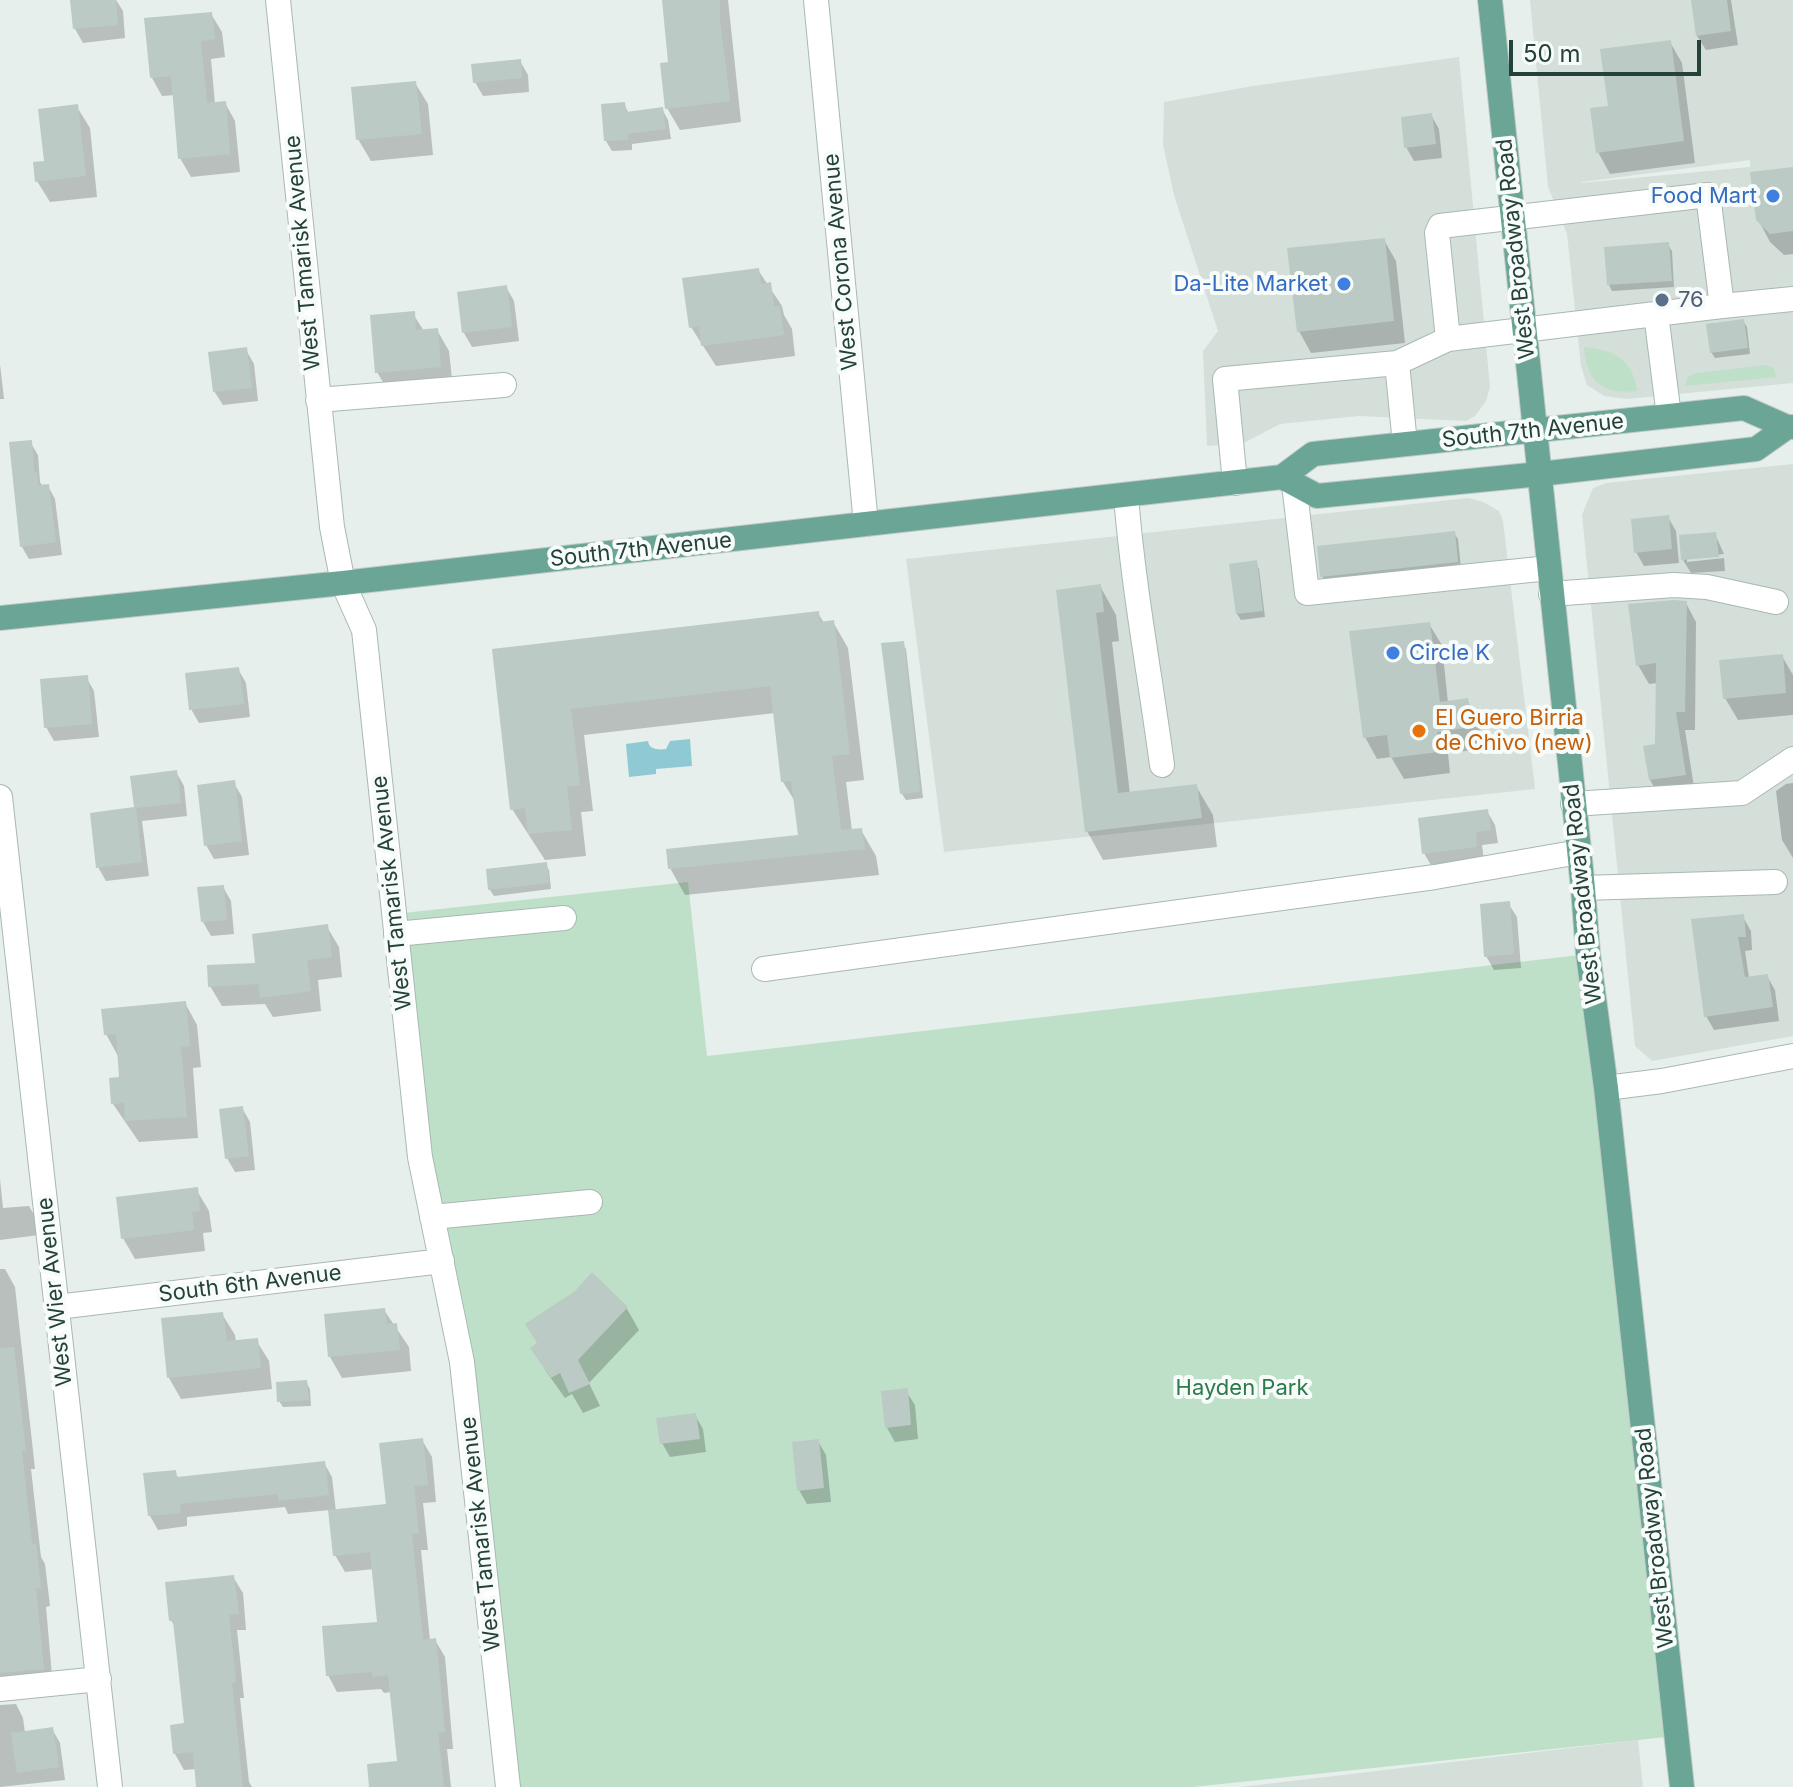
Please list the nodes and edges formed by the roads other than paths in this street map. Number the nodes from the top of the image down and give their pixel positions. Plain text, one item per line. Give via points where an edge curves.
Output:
1 (278, 0) edge
2 (816, 0) edge
3 (1490, 0) edge
4 (1513, 217) junction
5 (1793, 299) edge
6 (1722, 306) junction
7 (1656, 314) junction
8 (1524, 329) junction
9 (1448, 339) junction
10 (1397, 363) junction
11 (504, 385) dead end
12 (318, 400) junction
13 (1669, 416) junction
14 (1790, 427) edge
15 (1535, 431) junction
16 (1405, 444) junction
17 (1540, 474) junction
18 (1288, 481) junction
19 (1235, 483) junction
20 (1126, 496) junction
21 (866, 524) junction
22 (1549, 568) junction
23 (343, 583) junction
24 (1551, 594) junction
25 (1776, 602) dead end
26 (0, 618) edge
27 (1793, 759) edge
28 (1162, 765) dead end
29 (0, 797) edge
30 (1573, 804) junction
31 (1579, 852) junction
32 (1775, 882) dead end
33 (1583, 888) junction
34 (564, 918) dead end
35 (396, 934) junction
36 (764, 969) dead end
37 (1793, 1056) edge
38 (1606, 1088) junction
39 (590, 1202) dead end
40 (432, 1217) junction
41 (442, 1261) junction
42 (57, 1307) junction
43 (99, 1679) junction
44 (0, 1689) edge
45 (110, 1787) edge
46 (508, 1787) edge
47 (1682, 1787) edge

1 - 12 street, West Tamarisk Avenue
2 - 21 street, West Corona Avenue
3 - 4 main road, West Broadway Road
4 - 6 street via 1708,195
4 - 8 main road, West Broadway Road
4 - 9 street via 1440,226
5 - 6 street
6 - 7 street
7 - 8 street
7 - 13 street
8 - 9 street
8 - 15 main road, West Broadway Road
9 - 10 street
10 - 16 street
10 - 19 street via 1225,379
11 - 12 street
12 - 23 street, West Tamarisk Avenue
13 - 14 main road, South 7th Avenue via 1744,408
13 - 15 main road, South 7th Avenue
14 - 17 main road, South 7th Avenue via 1756,449
15 - 16 main road, South 7th Avenue
15 - 17 main road, West Broadway Road
16 - 18 main road, South 7th Avenue via 1313,454
17 - 18 main road, South 7th Avenue via 1317,496
17 - 22 main road, West Broadway Road
18 - 19 main road, South 7th Avenue
18 - 22 street via 1307,593
19 - 20 main road, South 7th Avenue
20 - 21 main road, South 7th Avenue
20 - 28 street
21 - 23 main road, South 7th Avenue
22 - 24 main road, West Broadway Road
23 - 26 main road, South 7th Avenue
23 - 35 street, West Tamarisk Avenue via 364,630
24 - 25 street via 1674,585
24 - 30 main road, West Broadway Road
27 - 30 street via 1742,793
29 - 42 street, West Wier Avenue
30 - 31 main road, West Broadway Road
31 - 33 main road, West Broadway Road
31 - 36 street
32 - 33 street
33 - 38 main road, West Broadway Road
34 - 35 street
35 - 40 street, West Tamarisk Avenue via 420,1157
37 - 38 street
38 - 47 main road, West Broadway Road
39 - 40 street
40 - 41 street, West Tamarisk Avenue
41 - 42 street, South 6th Avenue
41 - 46 street, West Tamarisk Avenue via 462,1362
42 - 43 street, West Wier Avenue
43 - 44 street
43 - 45 street, West Wier Avenue

